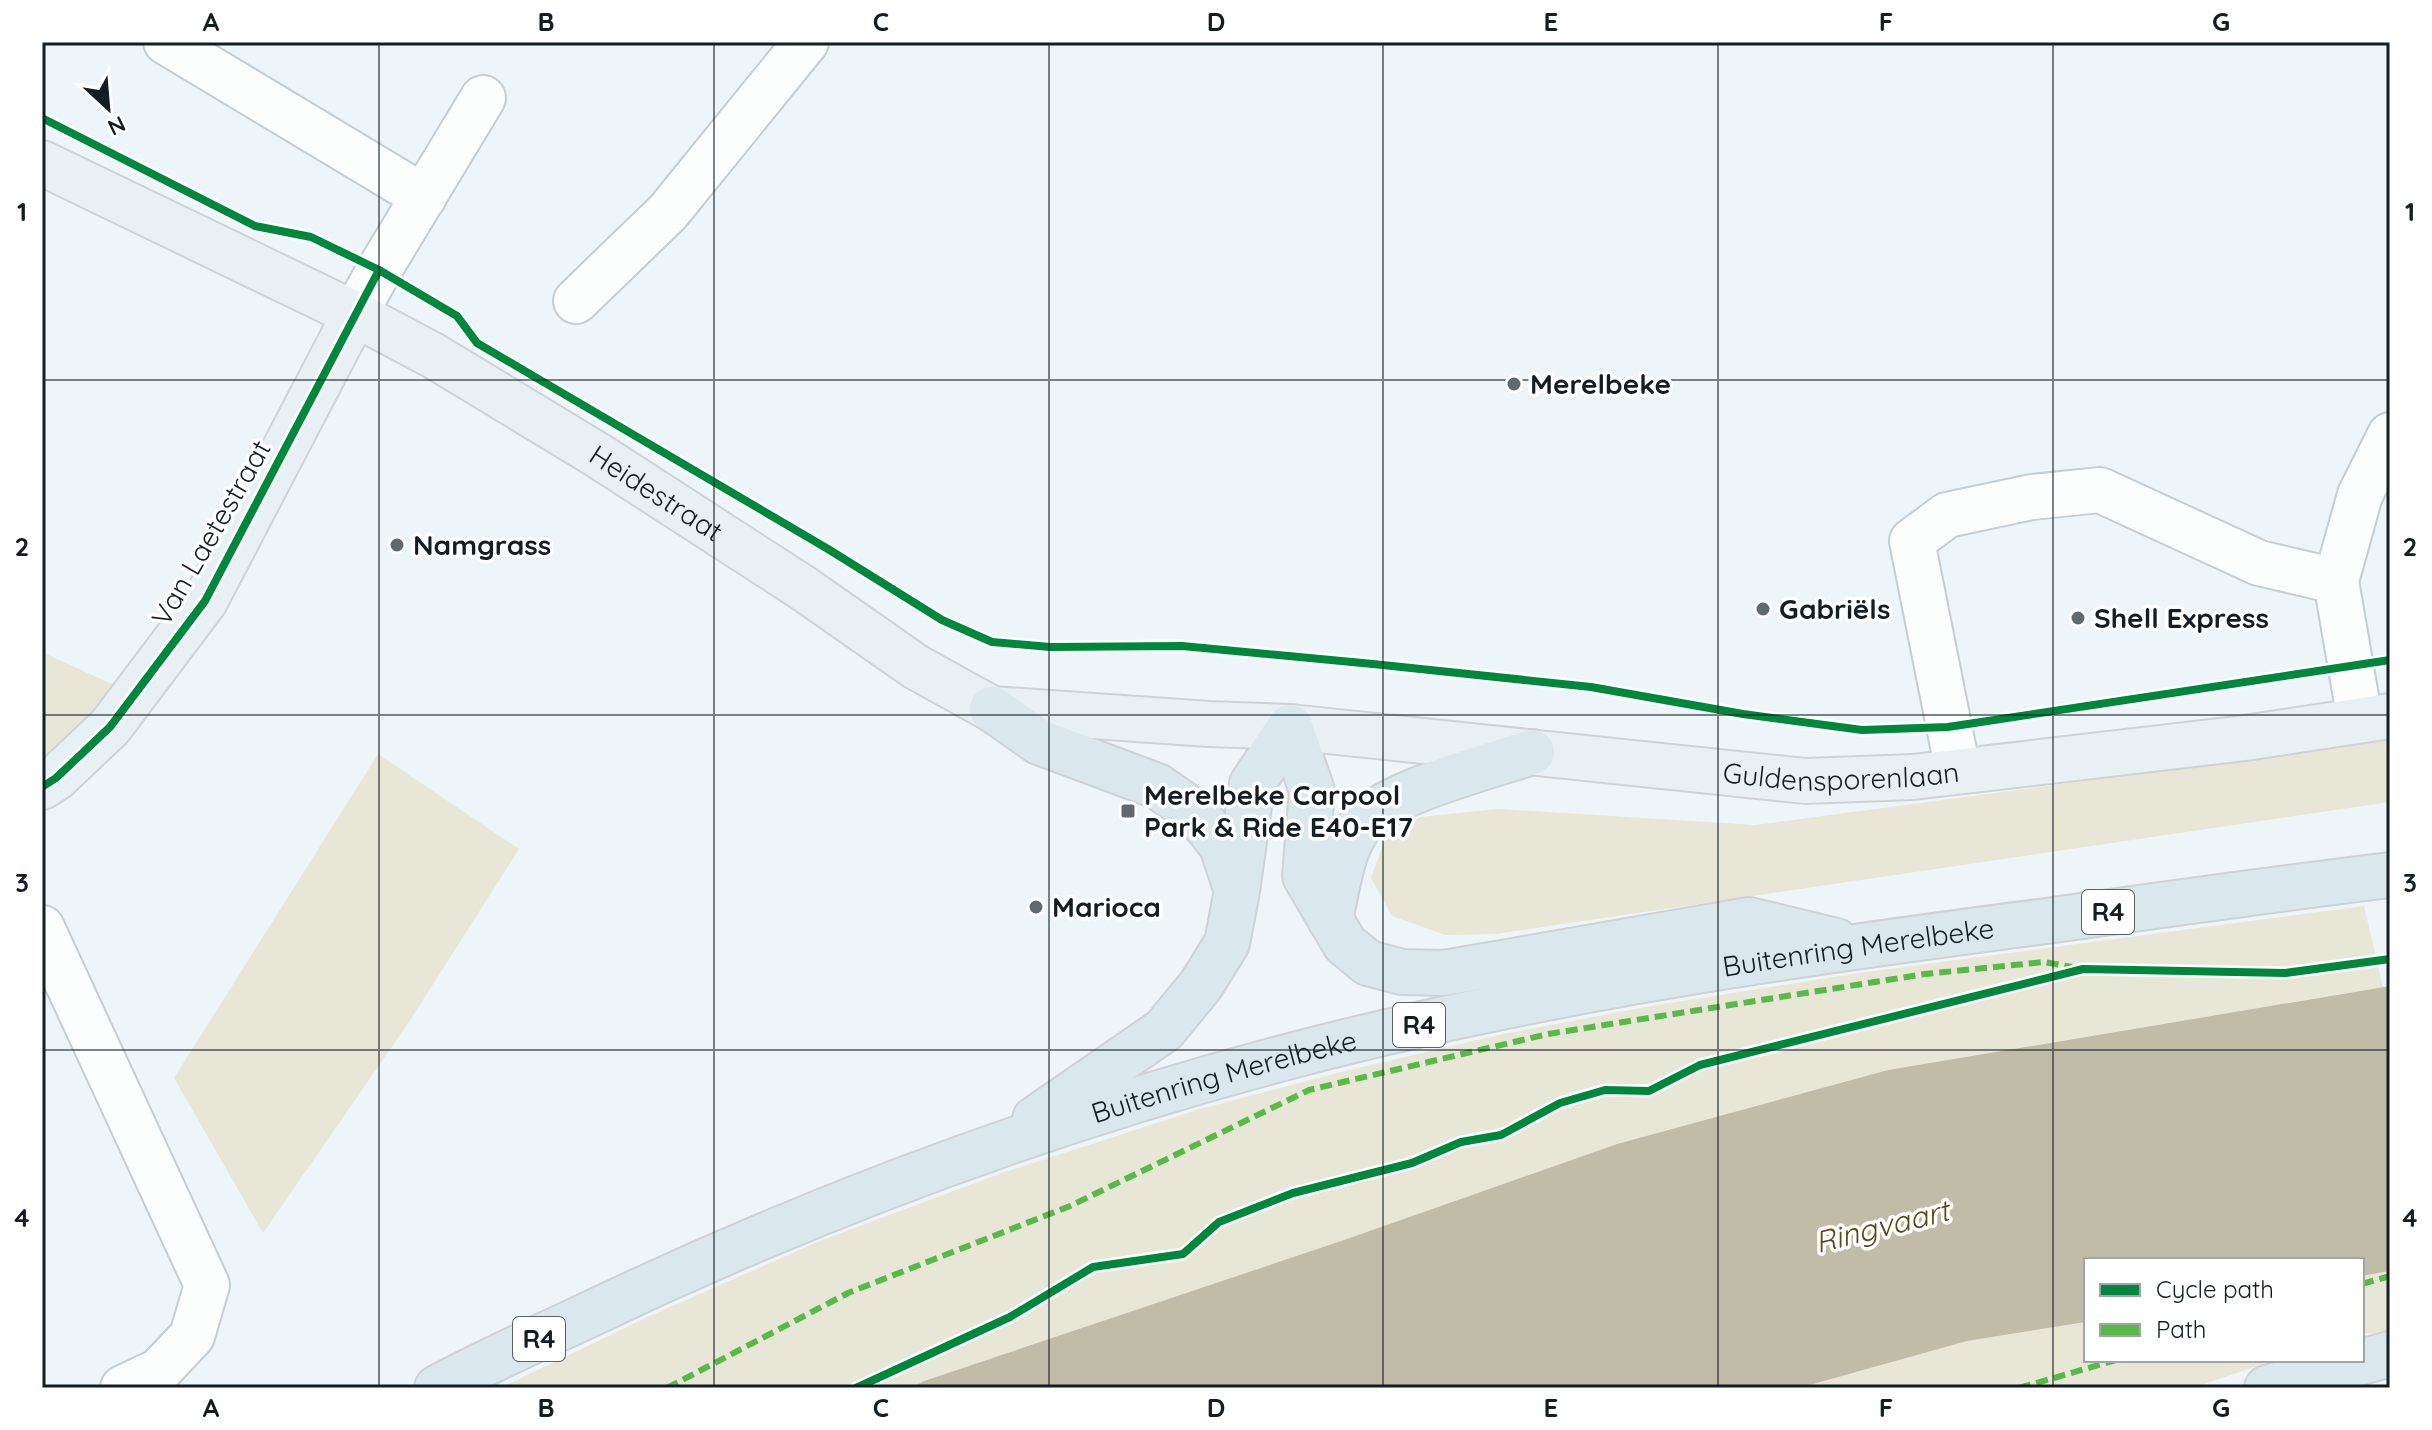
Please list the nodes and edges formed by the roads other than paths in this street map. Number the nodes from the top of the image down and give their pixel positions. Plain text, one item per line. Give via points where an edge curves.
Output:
1 (166, 42) edge
2 (806, 42) edge
3 (483, 98) dead end
4 (42, 163) edge
5 (424, 197) junction
6 (576, 301) dead end
7 (355, 314) junction
8 (2390, 435) edge
9 (2336, 581) junction
10 (992, 709) junction
11 (2375, 718) edge
12 (1290, 727) junction
13 (1532, 752) junction
14 (1958, 771) junction
15 (42, 787) edge
16 (2390, 875) edge
17 (1237, 891) junction
18 (1330, 919) junction
19 (42, 928) edge
20 (1856, 946) junction
21 (993, 1147) junction
22 (2390, 1354) edge
23 (2364, 1361) edge
24 (2361, 1362) edge
25 (123, 1388) edge
26 (437, 1388) edge
27 (2267, 1388) edge

1 - 5 lane
2 - 6 lane via 668,212
3 - 5 lane
4 - 7 main road, Heidestraat
5 - 7 lane
7 - 10 main road, Heidestraat via 599,456 916,667
7 - 15 main road, Van Laetestraat via 205,601 110,727
8 - 9 lane via 2360,495
9 - 11 lane
9 - 14 lane via 2259,563 2100,490 2032,497 1947,515 1912,541
10 - 12 main road, Heidestraat
10 - 17 highway via 1039,742 1157,786 1196,813 1222,846
11 - 14 main road, Guldensporenlaan
12 - 13 main road, Guldensporenlaan
12 - 17 highway via 1252,784
12 - 18 highway via 1312,791 1305,876
13 - 14 main road, Guldensporenlaan via 1805,781
13 - 18 highway via 1391,801 1364,820 1347,849
16 - 20 highway, Buitenring Merelbeke / R4
17 - 21 highway via 1227,943 1164,1030
18 - 20 highway via 1345,944 1368,963 1402,972 1444,973 1749,920
19 - 25 lane via 207,1285 192,1336 159,1371
20 - 21 highway, Buitenring Merelbeke / R4 via 1631,981 1334,1045 1192,1083
21 - 26 highway, Buitenring Merelbeke / R4 via 797,1221
22 - 23 highway
24 - 27 highway

